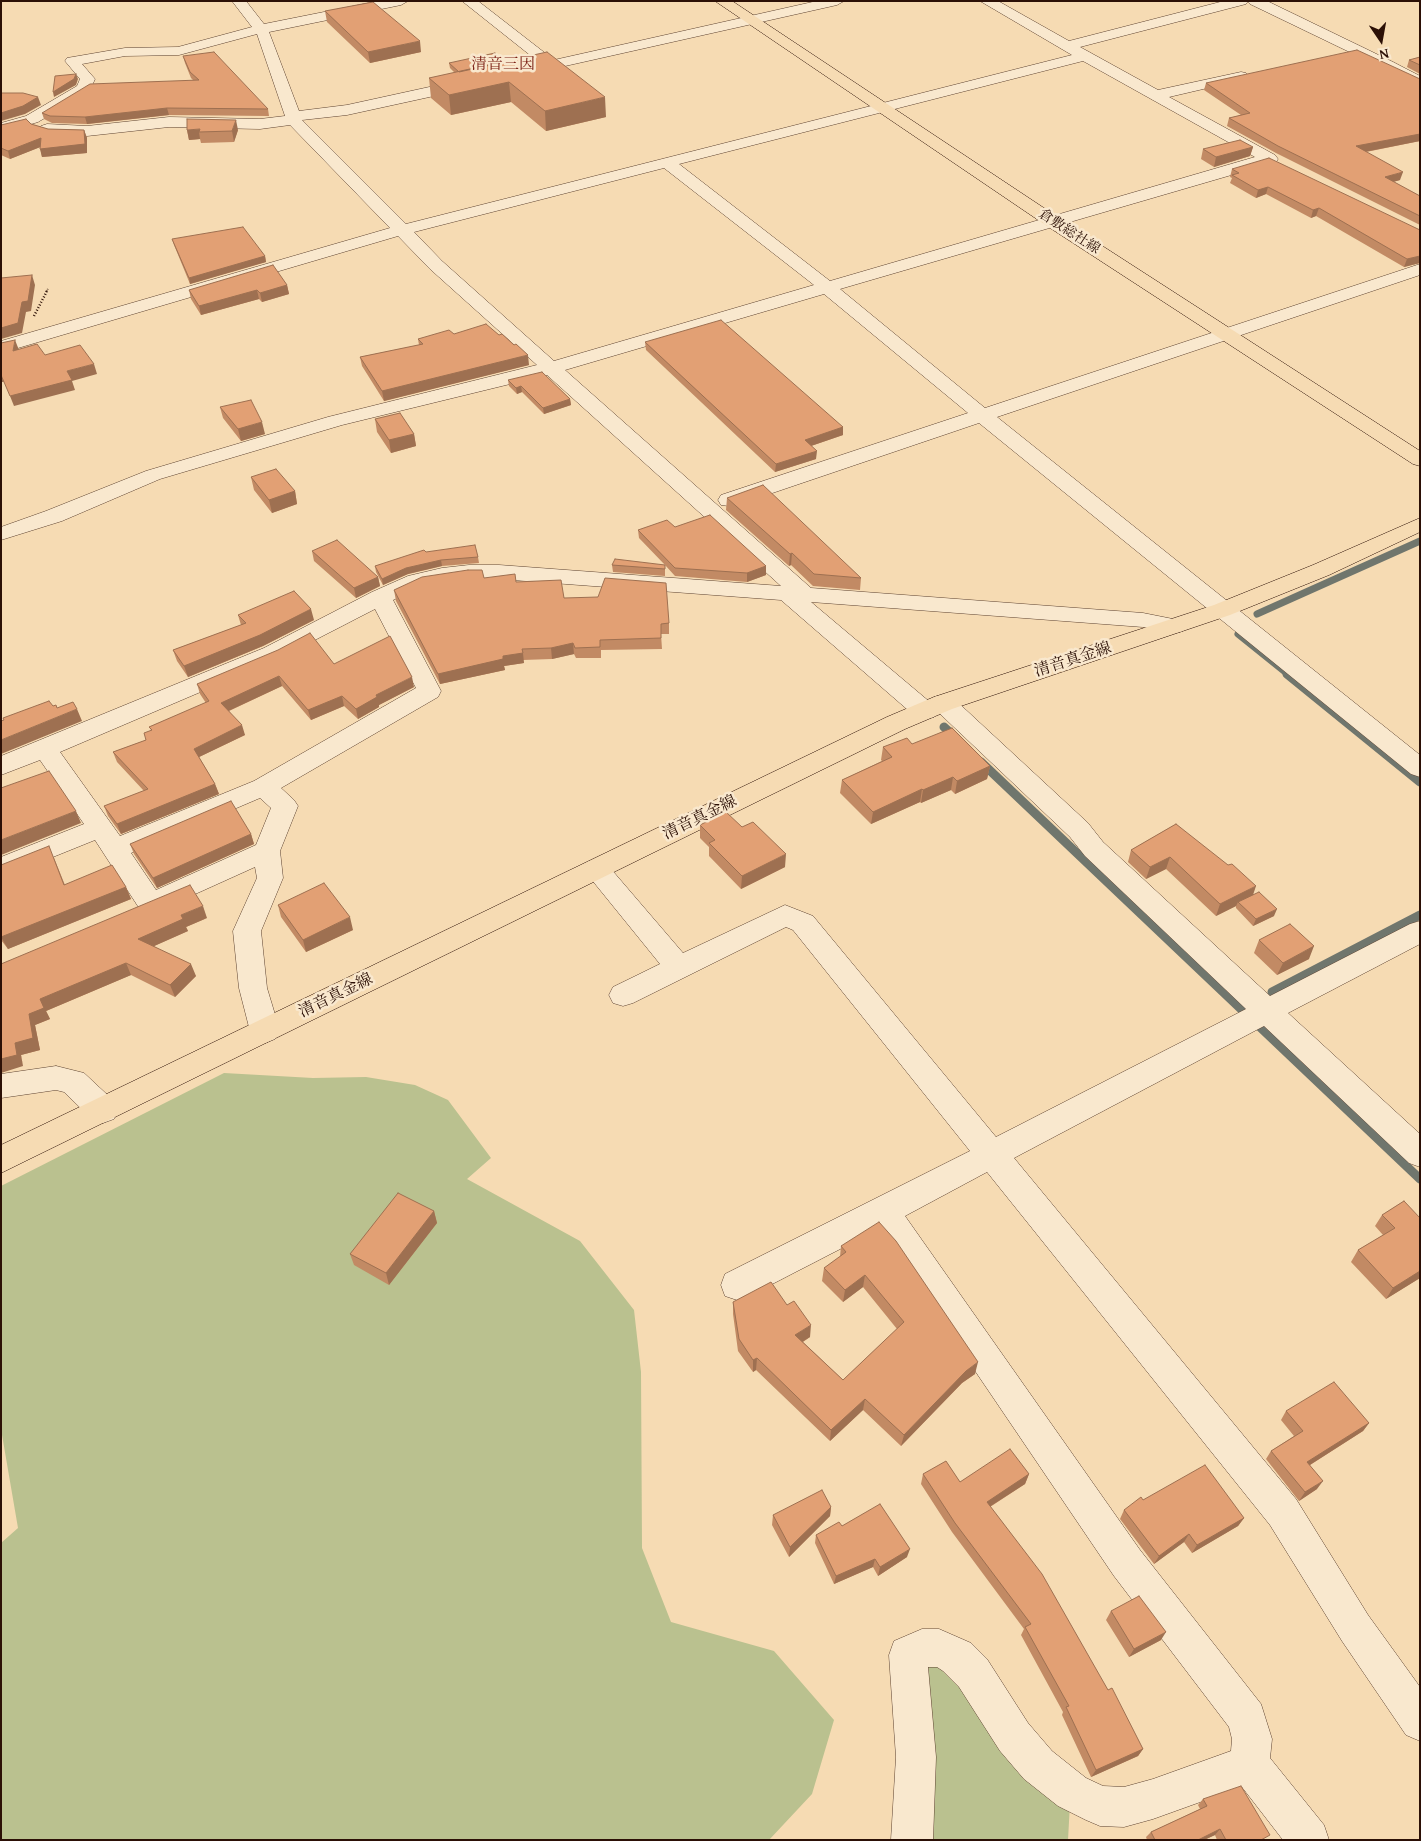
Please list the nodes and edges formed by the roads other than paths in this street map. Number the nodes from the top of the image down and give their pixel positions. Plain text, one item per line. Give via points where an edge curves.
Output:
1 (239, 1) edge
2 (401, 1) edge
3 (469, 1) edge
4 (722, 1) edge
5 (837, 1) edge
6 (987, 1) edge
7 (1241, 1) edge
8 (1255, 1) edge
9 (751, 21) junction
10 (261, 29) junction
11 (1066, 46) junction
12 (1357, 50) junction
13 (1338, 54) edge
14 (1084, 56) junction
15 (1412, 60) edge
16 (551, 65) junction
17 (1388, 65) junction
18 (512, 74) edge
19 (1252, 74) edge
20 (483, 80) edge
21 (1420, 82) edge
22 (1156, 95) junction
23 (13, 108) edge
24 (881, 108) junction
25 (34, 117) junction
26 (294, 118) junction
27 (1, 128) edge
28 (1269, 158) junction
29 (666, 162) junction
30 (1286, 167) edge
31 (1053, 222) junction
32 (403, 230) junction
33 (1420, 269) edge
34 (827, 287) junction
35 (1226, 334) junction
36 (1, 347) edge
37 (550, 368) junction
38 (982, 415) junction
39 (1420, 460) edge
40 (705, 508) junction
41 (1420, 524) edge
42 (1, 534) edge
43 (796, 595) junction
44 (380, 597) junction
45 (1222, 610) junction
46 (1176, 626) junction
47 (934, 707) junction
48 (45, 749) junction
49 (1, 766) edge
50 (1420, 768) edge
51 (263, 787) junction
52 (99, 828) junction
53 (115, 848) junction
54 (267, 851) junction
55 (1, 868) edge
56 (596, 869) junction
57 (151, 904) junction
58 (125, 915) edge
59 (1420, 931) edge
60 (679, 967) junction
61 (623, 995) dead end
62 (1257, 1016) junction
63 (265, 1031) junction
64 (1, 1086) edge
65 (103, 1110) junction
66 (992, 1154) junction
67 (1420, 1154) edge
68 (1, 1160) edge
69 (884, 1211) junction
70 (737, 1285) dead end
71 (1420, 1721) edge
72 (1250, 1764) junction
73 (912, 1840) edge
74 (1309, 1840) edge

1 - 10 street
2 - 10 street
3 - 16 street
4 - 9 main road, 倉敷総社線
5 - 9 street
6 - 11 street
7 - 11 street
8 - 12 street
9 - 16 street
9 - 24 main road, 倉敷総社線
10 - 25 street via 179,51 125,52 72,61 88,79 84,89
10 - 26 street
11 - 14 street
12 - 13 street
12 - 17 street
14 - 22 street
14 - 24 street
15 - 17 street
16 - 18 street
17 - 21 street
19 - 22 street
20 - 26 street via 347,110
22 - 28 street
23 - 25 street
24 - 29 street
24 - 31 main road, 倉敷総社線
25 - 26 street via 40,127 51,130 169,122 260,124
25 - 27 street
26 - 32 street
28 - 30 street
28 - 31 street
29 - 32 street
29 - 34 street
31 - 34 street
31 - 35 main road, 倉敷総社線
32 - 36 street
32 - 37 street via 436,265
33 - 35 street
34 - 37 street
34 - 38 street
35 - 38 street
35 - 39 main road, 倉敷総社線
37 - 40 street
37 - 42 street via 336,421 172,469
38 - 40 street
38 - 45 street
40 - 43 street
41 - 45 main road, 清音真金線 via 1321,570
43 - 44 street via 469,572 416,581
43 - 46 street via 1049,612
43 - 47 street
44 - 48 street via 272,653
44 - 51 street via 429,691
45 - 46 main road, 清音真金線
45 - 50 street
46 - 47 main road, 清音真金線
47 - 56 main road, 清音真金線
47 - 62 street via 1010,764 1079,830
48 - 49 street
48 - 52 street
51 - 53 street
51 - 54 street via 285,806
52 - 53 street
52 - 55 street
53 - 57 street
54 - 57 street
54 - 63 street via 270,878 247,931 253,988
56 - 60 street
56 - 63 main road, 清音真金線
57 - 58 street
59 - 62 street
60 - 61 street
60 - 66 street via 785,915 803,923
62 - 66 street
62 - 67 street
63 - 65 main road, 清音真金線
64 - 65 street via 56,1078 73,1082
65 - 68 main road, 清音真金線
66 - 69 street
66 - 71 street via 1283,1512 1355,1628
69 - 70 street
69 - 72 street via 1127,1563 1247,1718 1252,1739
72 - 73 street via 1153,1799 1124,1807 1100,1806 1072,1792 1038,1765 1014,1737 973,1672 957,1657 939,1648 922,1648 908,1655 916,1757
72 - 74 street

